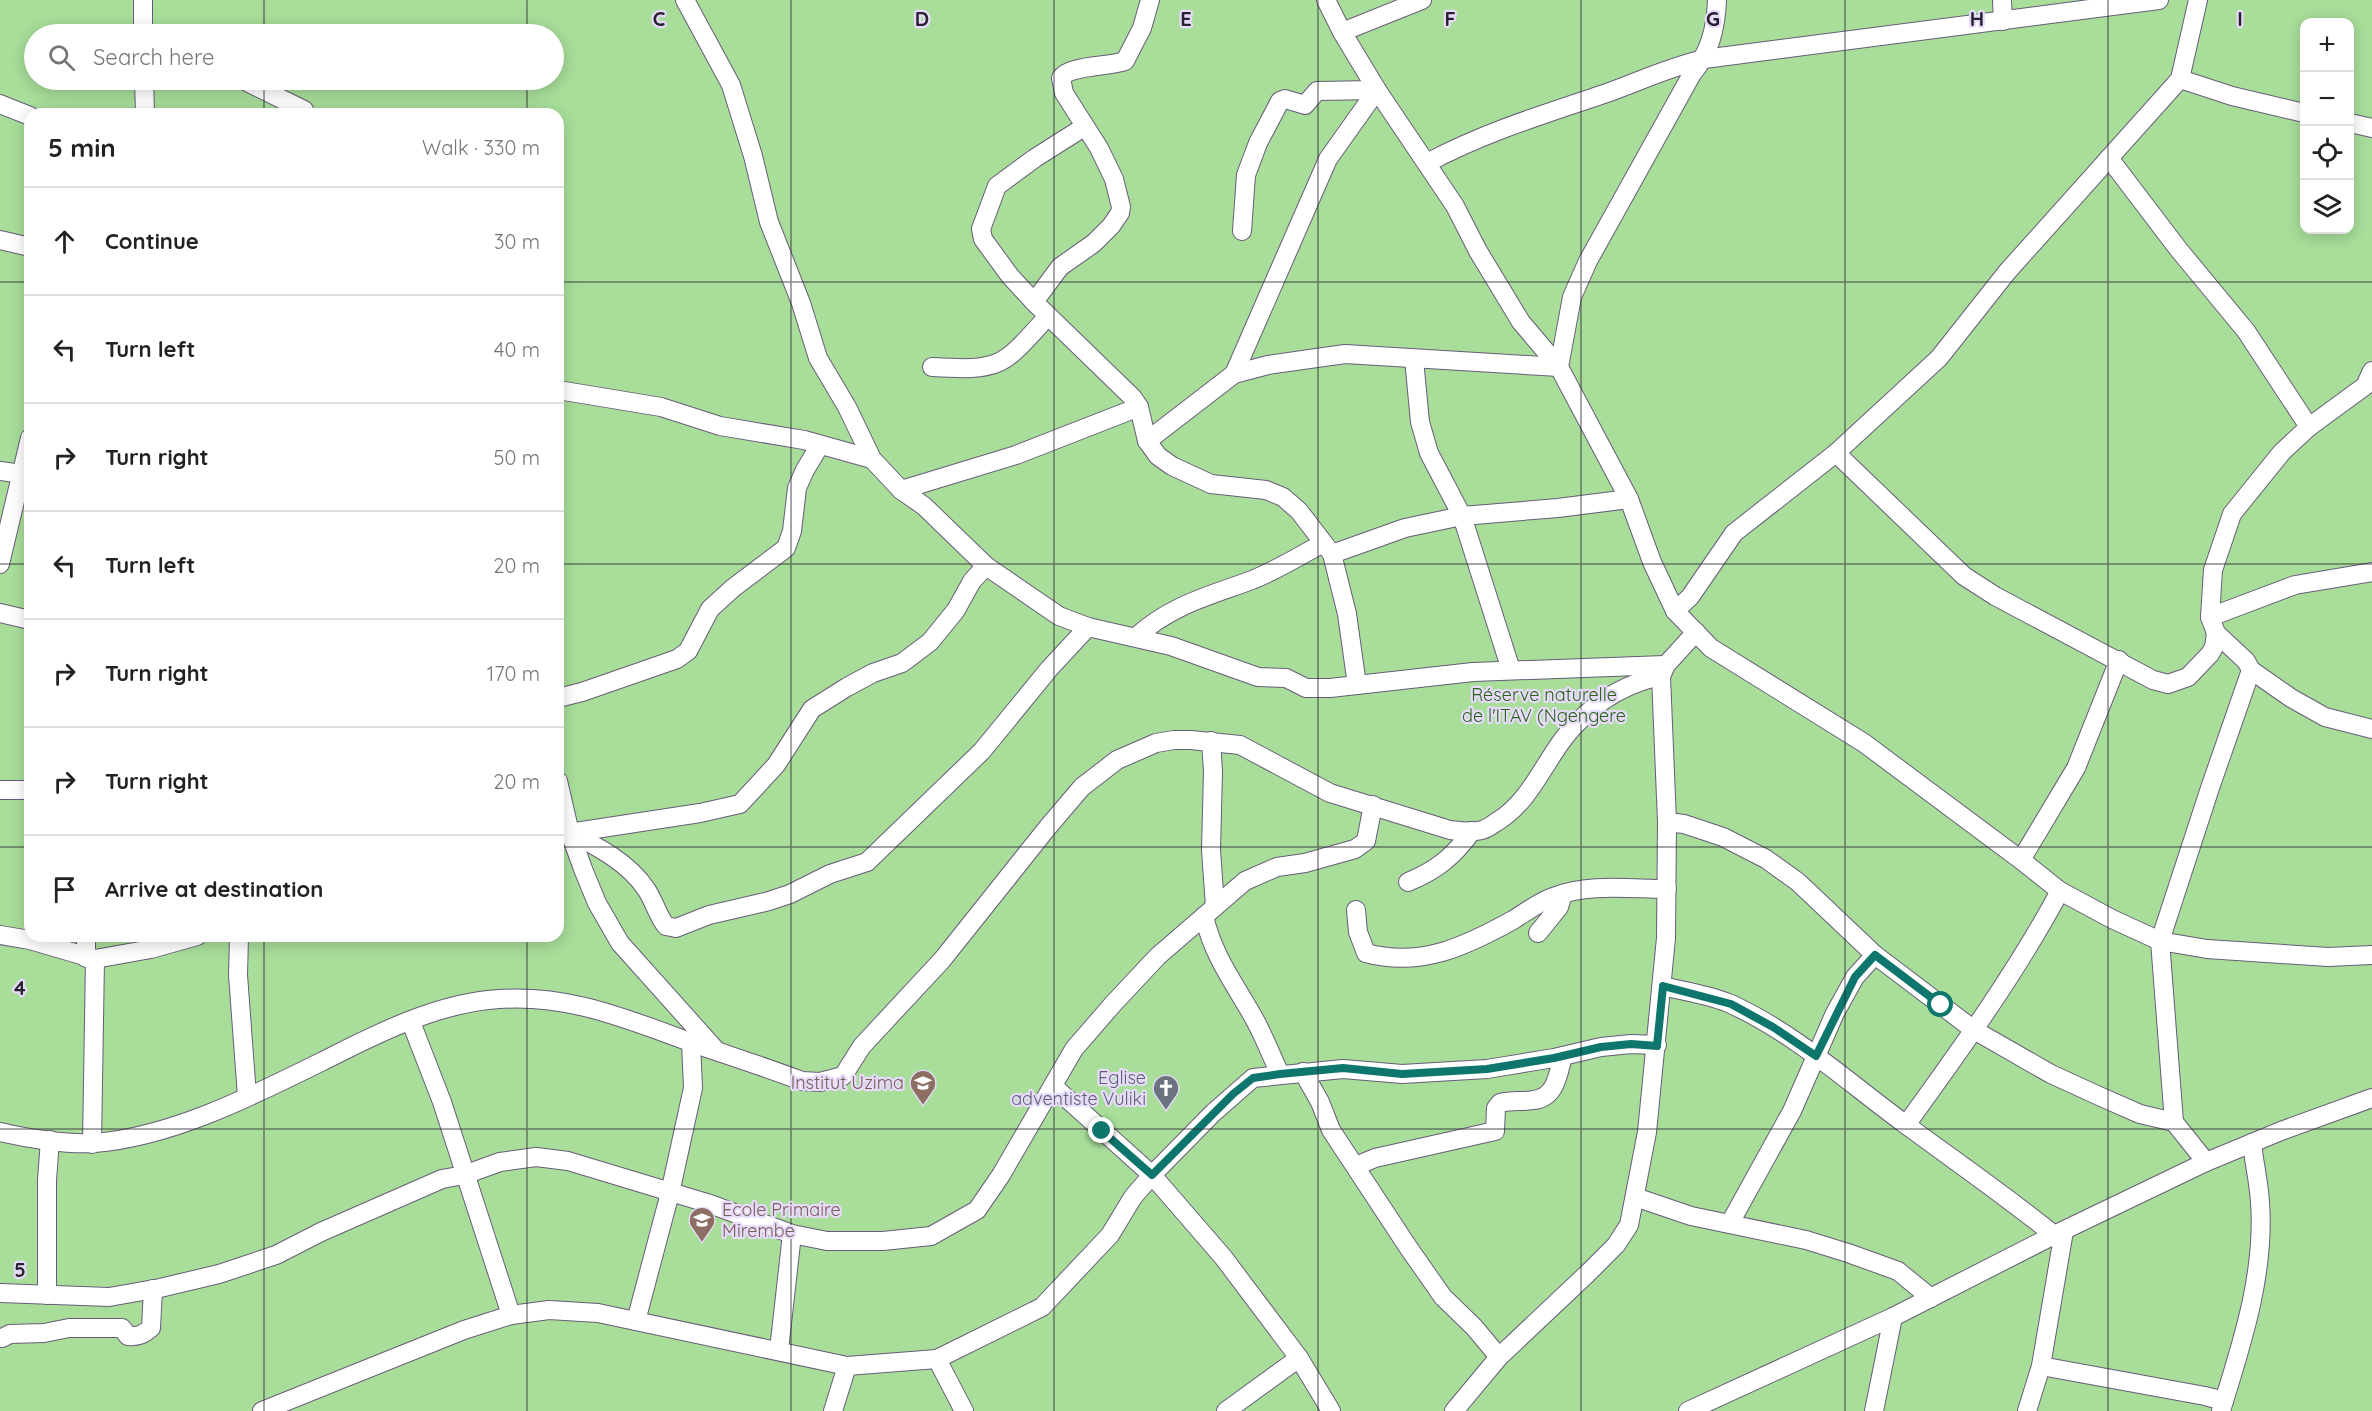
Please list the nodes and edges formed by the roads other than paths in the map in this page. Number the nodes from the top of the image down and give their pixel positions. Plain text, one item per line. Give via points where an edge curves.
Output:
1 (142, 0) edge
2 (684, 0) edge
3 (1150, 0) edge
4 (1326, 0) edge
5 (1422, 0) edge
6 (1717, 0) edge
7 (2002, 0) edge
8 (2159, 0) edge
9 (2198, 0) edge
10 (2003, 21) junction
11 (143, 24) edge
12 (1342, 32) junction
13 (1704, 59) junction
14 (2180, 79) junction
15 (144, 90) edge
16 (266, 90) edge
17 (1377, 90) junction
18 (0, 104) edge
19 (145, 108) edge
20 (301, 108) edge
21 (2300, 112) edge
22 (24, 114) edge
23 (2354, 124) edge
24 (1083, 127) junction
25 (2372, 128) edge
26 (2109, 158) junction
27 (1427, 163) junction
28 (1242, 231) dead end
29 (0, 240) edge
30 (24, 246) edge
31 (1034, 302) junction
32 (1048, 316) junction
33 (1414, 359) junction
34 (932, 367) dead end
35 (1559, 367) junction
36 (1234, 374) junction
37 (2370, 382) edge
38 (564, 391) edge
39 (1139, 407) junction
40 (2309, 428) junction
41 (1147, 441) junction
42 (820, 445) junction
43 (1836, 453) junction
44 (872, 459) junction
45 (0, 471) edge
46 (24, 474) edge
47 (24, 478) edge
48 (902, 490) junction
49 (1629, 499) junction
50 (1462, 516) junction
51 (1327, 549) junction
52 (0, 564) edge
53 (986, 566) junction
54 (2372, 572) edge
55 (1676, 611) junction
56 (0, 613) edge
57 (24, 619) edge
58 (2213, 625) junction
59 (1088, 627) junction
60 (1696, 632) junction
61 (1136, 637) junction
62 (2119, 660) junction
63 (1511, 670) junction
64 (2251, 670) junction
65 (1664, 671) junction
66 (1357, 685) junction
67 (564, 696) edge
68 (2372, 729) edge
69 (1211, 741) junction
70 (0, 790) edge
71 (24, 790) edge
72 (1373, 805) junction
73 (1667, 822) junction
74 (1472, 831) junction
75 (564, 833) edge
76 (2021, 860) junction
77 (1408, 882) dead end
78 (1667, 889) junction
79 (2060, 891) junction
80 (1563, 894) junction
81 (1356, 910) dead end
82 (1210, 912) junction
83 (1538, 933) dead end
84 (0, 935) edge
85 (24, 939) edge
86 (2160, 941) junction
87 (36, 942) edge
88 (87, 942) edge
89 (177, 942) edge
90 (239, 942) edge
91 (1875, 955) junction
92 (2372, 955) edge
93 (90, 959) junction
94 (1663, 986) junction
95 (411, 1022) junction
96 (1974, 1030) junction
97 (691, 1042) junction
98 (1657, 1046) junction
99 (715, 1050) junction
100 (1563, 1056) junction
101 (1816, 1056) junction
102 (1302, 1072) junction
103 (1280, 1074) junction
104 (1053, 1086) junction
105 (247, 1096) junction
106 (2372, 1098) edge
107 (2174, 1122) junction
108 (1906, 1125) junction
109 (0, 1132) edge
110 (50, 1140) junction
111 (2252, 1143) junction
112 (92, 1144) junction
113 (2206, 1162) junction
114 (1356, 1166) junction
115 (464, 1175) junction
116 (1152, 1175) junction
117 (670, 1193) junction
118 (1635, 1197) junction
119 (1730, 1223) junction
120 (2059, 1233) junction
121 (792, 1234) junction
122 (153, 1289) junction
123 (0, 1293) edge
124 (47, 1295) junction
125 (1931, 1298) junction
126 (511, 1315) junction
127 (1893, 1317) junction
128 (636, 1321) junction
129 (2, 1338) dead end
130 (779, 1350) junction
131 (1499, 1357) junction
132 (1299, 1358) junction
133 (937, 1359) junction
134 (847, 1366) junction
135 (2041, 1366) junction
136 (2222, 1406) edge
137 (262, 1411) edge
138 (833, 1411) edge
139 (964, 1411) edge
140 (1226, 1411) edge
141 (1331, 1411) edge
142 (1454, 1411) edge
143 (1688, 1411) edge
144 (1874, 1411) edge
145 (2027, 1411) edge

1 - 11 street
2 - 44 street via 731,85 769,222 818,358
3 - 24 street via 1142,28 1125,61 1067,71 1061,78 1064,93
4 - 12 street
5 - 12 street
6 - 13 street via 1717,23
7 - 10 street
8 - 10 street
9 - 14 street
10 - 13 street
12 - 17 street
13 - 27 street via 1673,66 1522,122
13 - 35 street via 1588,261 1572,297
14 - 21 street
14 - 26 street
15 - 19 street
16 - 20 street
17 - 27 street
17 - 28 street via 1317,91 1305,105 1280,101 1246,175
17 - 36 street via 1328,159
18 - 22 street
23 - 25 street
24 - 31 street via 1114,179 1120,213 1094,243 1060,267
24 - 31 street via 997,186 981,229 987,246
26 - 40 street via 2246,331
26 - 43 street via 2007,272 1939,358
27 - 35 street via 1521,322
29 - 30 street
31 - 32 street
32 - 34 street via 1003,362 966,369
32 - 39 street
33 - 35 street
33 - 36 street via 1345,354
33 - 50 street via 1420,422 1429,453
35 - 49 street
36 - 41 street
37 - 40 street
38 - 42 street via 661,407 720,426
39 - 41 street
39 - 48 street via 1016,455
40 - 58 street via 2282,452 2232,514 2213,570
41 - 51 street via 1165,461 1211,484 1266,490 1283,497 1299,511
42 - 44 street
42 - 67 street via 797,488 786,548 710,609 688,651 677,659
43 - 55 street via 1734,532
43 - 62 street via 1964,576
44 - 48 street
45 - 46 street
47 - 52 street
48 - 53 street
49 - 50 street
49 - 55 street via 1652,562
50 - 51 street
50 - 63 street
51 - 61 street via 1198,598 1154,621
51 - 66 street via 1347,614
53 - 59 street via 1059,616
53 - 75 street via 930,642 902,663 873,673 812,709 776,765 740,804
54 - 58 street via 2295,585
55 - 60 street
56 - 57 street
58 - 62 street via 2211,654 2188,677 2168,684 2153,680
58 - 64 street
59 - 61 street
59 - 75 street via 982,751 867,862 830,874 790,894 709,915 676,928 666,926 658,917 647,889 630,871 589,842
60 - 65 street
60 - 76 street via 1711,648 1864,743
61 - 66 street via 1208,657 1258,677 1286,678 1306,688
62 - 76 street via 2076,768
63 - 65 street
63 - 66 street
64 - 68 street via 2325,717
64 - 86 street
65 - 73 street
65 - 74 street via 1605,698 1558,745 1518,806 1483,830
69 - 72 street via 1240,745 1330,793
69 - 82 street
69 - 99 street via 1156,743 1117,760 1082,788 942,960 862,1046 843,1076 820,1082 802,1081
70 - 71 street
72 - 74 street via 1450,830
72 - 82 street via 1366,841 1355,849 1277,867 1245,881
73 - 78 street
73 - 91 street via 1723,837 1766,859 1798,882
74 - 77 street via 1455,854 1428,874
75 - 99 street via 620,943
76 - 79 street
78 - 80 street via 1601,889
78 - 94 street
79 - 86 street
79 - 96 street
80 - 81 street via 1455,948 1404,960 1366,953
80 - 83 street via 1559,907
82 - 103 street via 1210,941
82 - 104 street via 1158,956 1113,1004 1074,1049
84 - 85 street
86 - 92 street via 2267,954
86 - 107 street
87 - 93 street
88 - 93 street
89 - 93 street
90 - 105 street
91 - 96 street
91 - 101 street via 1855,977
93 - 112 street
94 - 98 street
94 - 101 street via 1731,1004
95 - 97 street via 447,1008 488,1000 535,999 579,1004
95 - 105 street via 376,1034
95 - 115 street via 442,1102
96 - 107 street via 2051,1074 2140,1114
96 - 108 street
97 - 99 street
97 - 117 street via 693,1088
98 - 100 street via 1601,1047
98 - 118 street
100 - 102 street via 1487,1069 1402,1074 1343,1068
100 - 114 street via 1552,1090 1545,1097 1500,1103 1496,1108 1495,1131 1375,1158
101 - 108 street
101 - 119 street via 1792,1111
102 - 103 street
102 - 114 street via 1331,1130
103 - 116 street via 1253,1078
104 - 116 street
104 - 121 street via 977,1210 950,1226 931,1236 883,1241 827,1241
105 - 112 street via 176,1126
106 - 111 street
107 - 113 street
108 - 120 street
109 - 110 street
110 - 112 street
110 - 124 street
111 - 113 street
111 - 136 street via 2260,1203 2259,1251 2241,1347
113 - 120 street
114 - 131 street via 1443,1297
115 - 117 street via 500,1162 536,1157 568,1161
115 - 122 street via 442,1179 276,1255 219,1274
115 - 126 street
116 - 132 street via 1223,1257
116 - 133 street via 1110,1235 1042,1307
117 - 121 street
117 - 128 street
118 - 119 street via 1691,1216
118 - 131 street via 1629,1225 1616,1245
119 - 125 street via 1827,1246 1898,1271
120 - 125 street
120 - 135 street
121 - 130 street
122 - 124 street via 109,1297
122 - 129 street via 151,1328 145,1334 128,1336 122,1328 69,1328
123 - 124 street
125 - 127 street
126 - 128 street via 549,1310 598,1313
126 - 137 street
127 - 143 street
127 - 144 street
128 - 130 street
130 - 134 street
131 - 142 street
132 - 140 street
132 - 141 street
133 - 134 street
133 - 139 street
134 - 138 street
135 - 136 street
135 - 145 street

